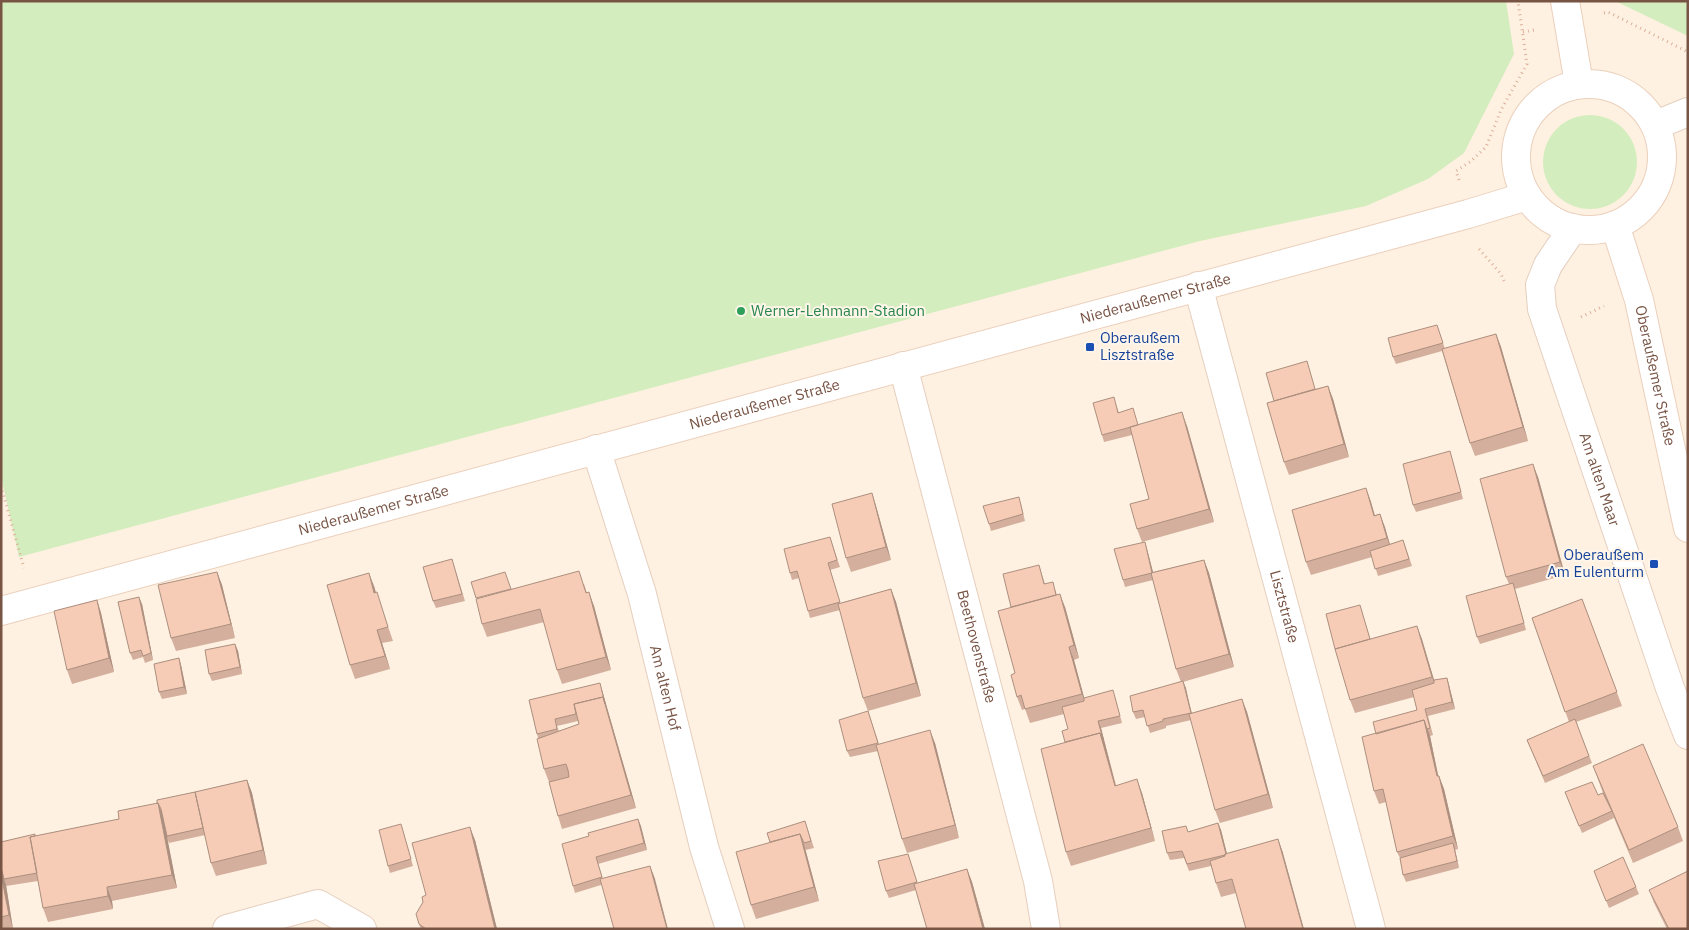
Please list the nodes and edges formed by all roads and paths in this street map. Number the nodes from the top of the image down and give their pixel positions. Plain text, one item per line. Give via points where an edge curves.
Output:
1 (1518, 1) edge
2 (1565, 1) edge
3 (1579, 84) junction
4 (1688, 112) edge
5 (1656, 125) junction
6 (1456, 171) dead end
7 (1527, 196) junction
8 (1615, 226) junction
9 (1573, 228) junction
10 (1198, 286) junction
11 (903, 366) junction
12 (596, 449) junction
13 (1, 486) edge
14 (1688, 528) edge
15 (34, 602) junction
16 (1, 611) edge
17 (1688, 736) edge
18 (227, 929) edge
19 (362, 929) edge
20 (730, 929) edge
21 (1046, 929) edge
22 (1371, 929) edge

1 - 6 path via 1527,64 1501,110 1486,147
2 - 3 street
3 - 5 street via 1602,84 1624,92 1643,106
3 - 7 street via 1559,90 1541,101 1528,116 1519,135 1516,156
4 - 5 street
5 - 8 street via 1663,165 1658,184 1633,216
7 - 9 street via 1555,222
7 - 10 street, Niederaußemer Straße
8 - 9 street via 1594,230
8 - 14 street, Oberaußemer Straße via 1639,300
9 - 17 street, Am alten Maar via 1548,265 1540,285 1542,309
10 - 11 street, Niederaußemer Straße
10 - 22 street, Lisztstraße
11 - 12 street, Niederaußemer Straße
11 - 21 street, Beethovenstraße via 1038,880
12 - 15 street, Niederaußemer Straße
12 - 20 street, Am alten Hof via 642,594 704,847
13 - 15 path
15 - 16 street, Niederaußemer Straße
18 - 19 street via 318,904

